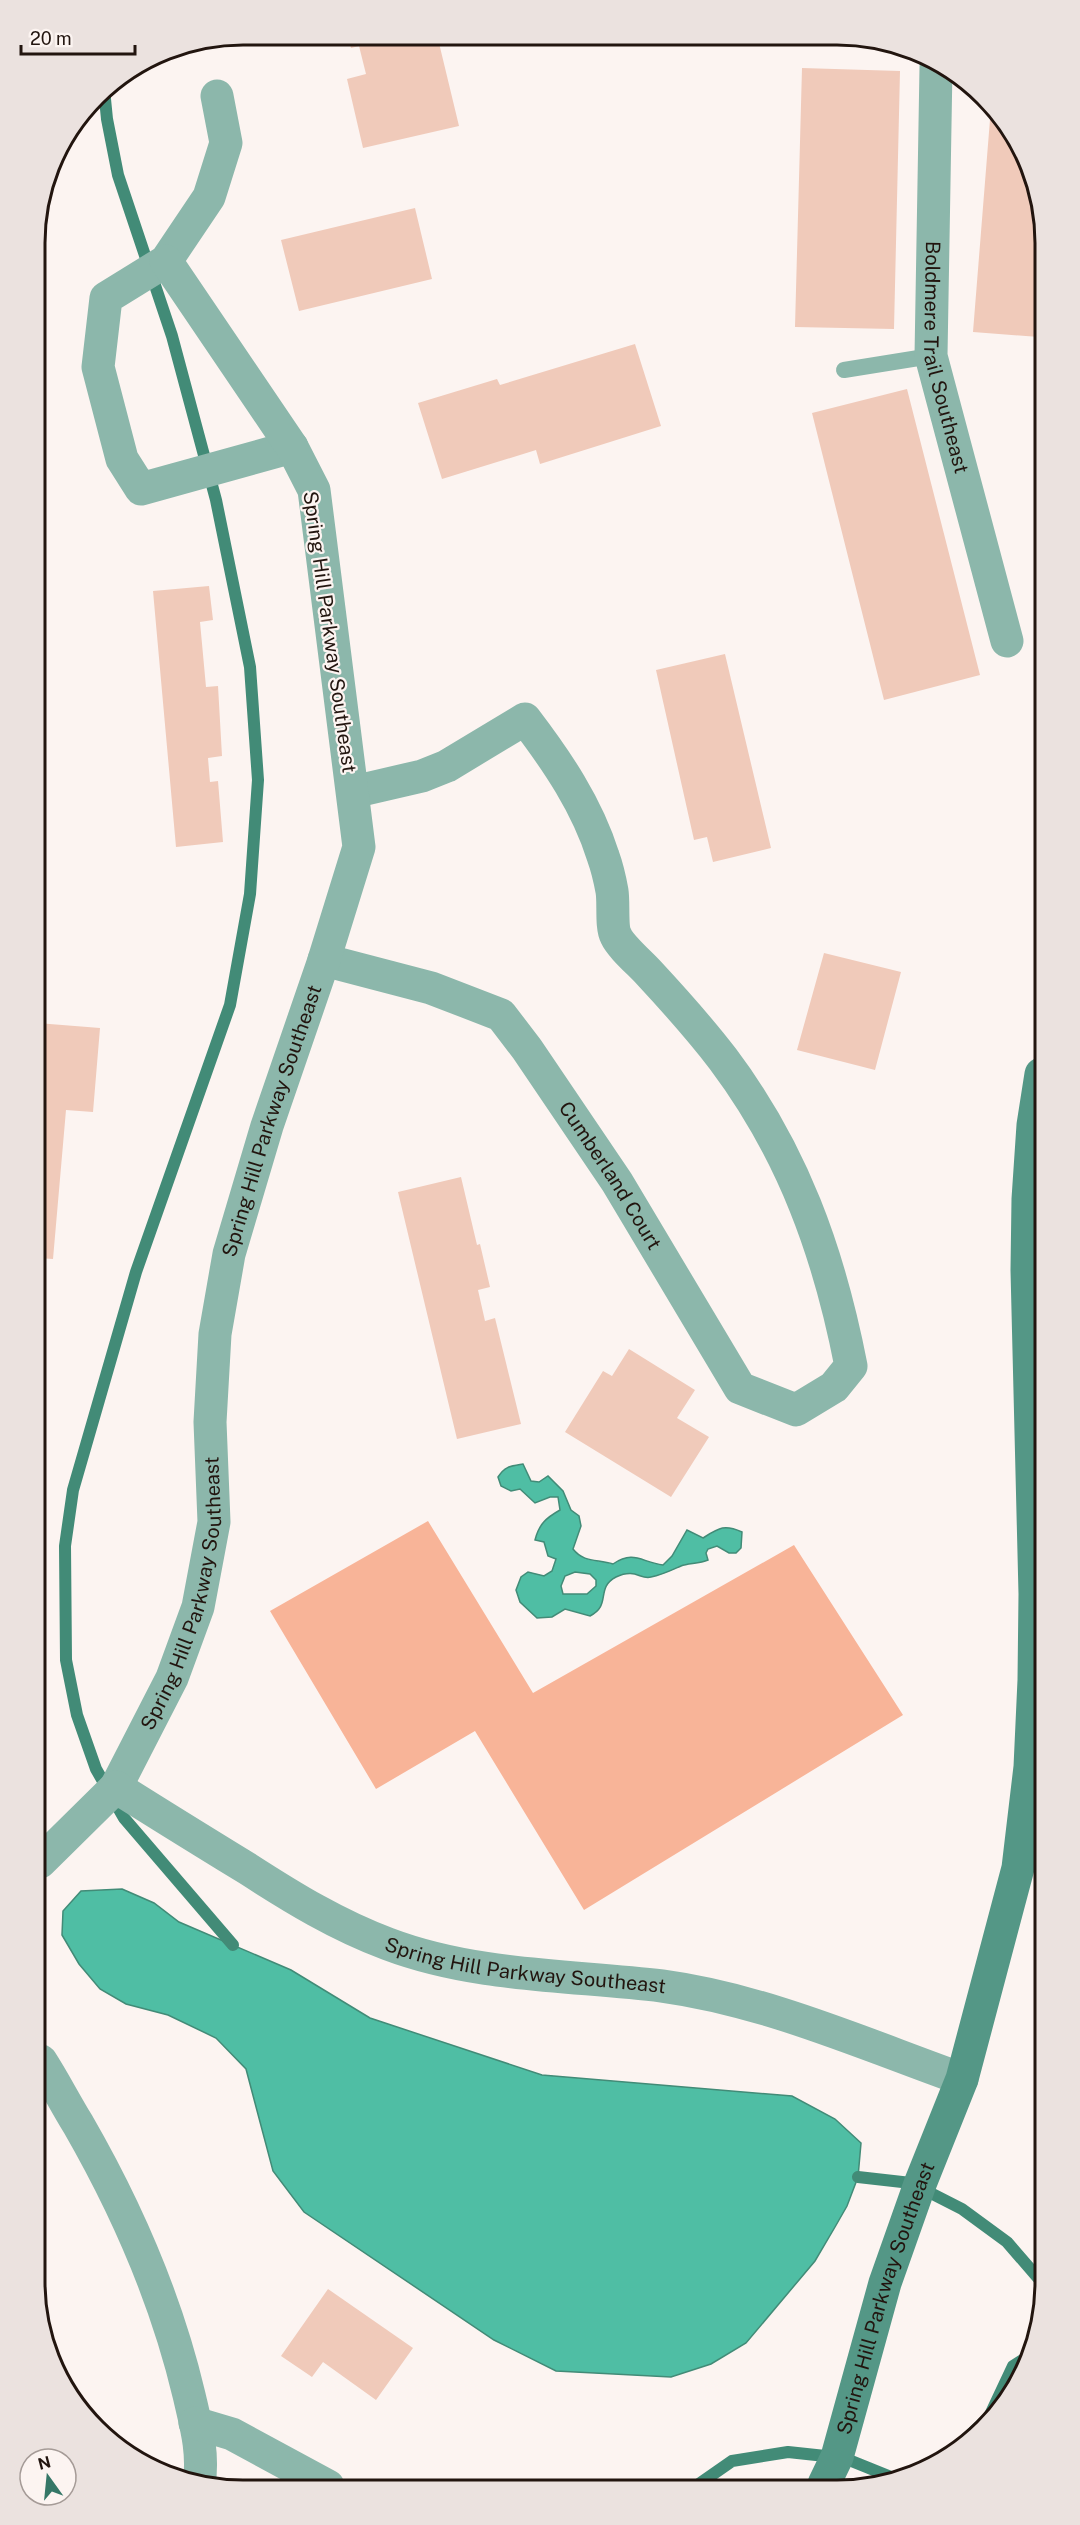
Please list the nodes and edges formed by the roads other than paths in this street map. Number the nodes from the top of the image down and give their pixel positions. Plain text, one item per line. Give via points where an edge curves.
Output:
1 (936, 71) edge
2 (217, 96) dead end
3 (166, 261) junction
4 (931, 356) junction
5 (844, 370) dead end
6 (292, 447) junction
7 (1007, 641) dead end
8 (353, 792) junction
9 (324, 960) junction
10 (1035, 1112) edge
11 (1035, 1594) edge
12 (1035, 1594) edge
13 (116, 1788) junction
14 (45, 1857) edge
15 (45, 2068) edge
16 (962, 2079) junction
17 (195, 2423) junction
18 (201, 2475) edge
19 (317, 2480) edge
20 (826, 2480) edge

1 - 4 street, Boldmere Trail Southeast
2 - 3 street via 225,143 216,175 209,196
3 - 6 street, Spring Hill Parkway Southeast
3 - 6 street via 106,298 104,309 98,367 122,459 141,489
4 - 5 lane
4 - 7 street, Boldmere Trail Southeast
6 - 8 street, Spring Hill Parkway Southeast via 314,490
8 - 9 street, Spring Hill Parkway Southeast via 359,847
8 - 9 street, Cumberland Court via 447,766 525,719 572,785 588,818 612,892 615,936 722,1059 758,1109 793,1176 838,1303 851,1366 834,1387 796,1410 740,1388 617,1182 501,1015 431,988
9 - 13 street, Spring Hill Parkway Southeast via 267,1126 229,1254 215,1334 210,1411 214,1522 198,1607 172,1678
10 - 11 street, Spring Hill Parkway Southeast via 1027,1270
12 - 16 street, Spring Hill Parkway Southeast via 1030,1767 1018,1868
13 - 14 street, Spring Hill Parkway Southeast
13 - 16 street, Spring Hill Parkway Southeast via 339,1925 390,1945 466,1965 662,1986 722,1998 777,2013
15 - 17 street via 107,2176 137,2240 160,2296
16 - 20 street, Spring Hill Parkway Southeast via 885,2283 837,2457
17 - 18 street
17 - 19 street via 232,2434

